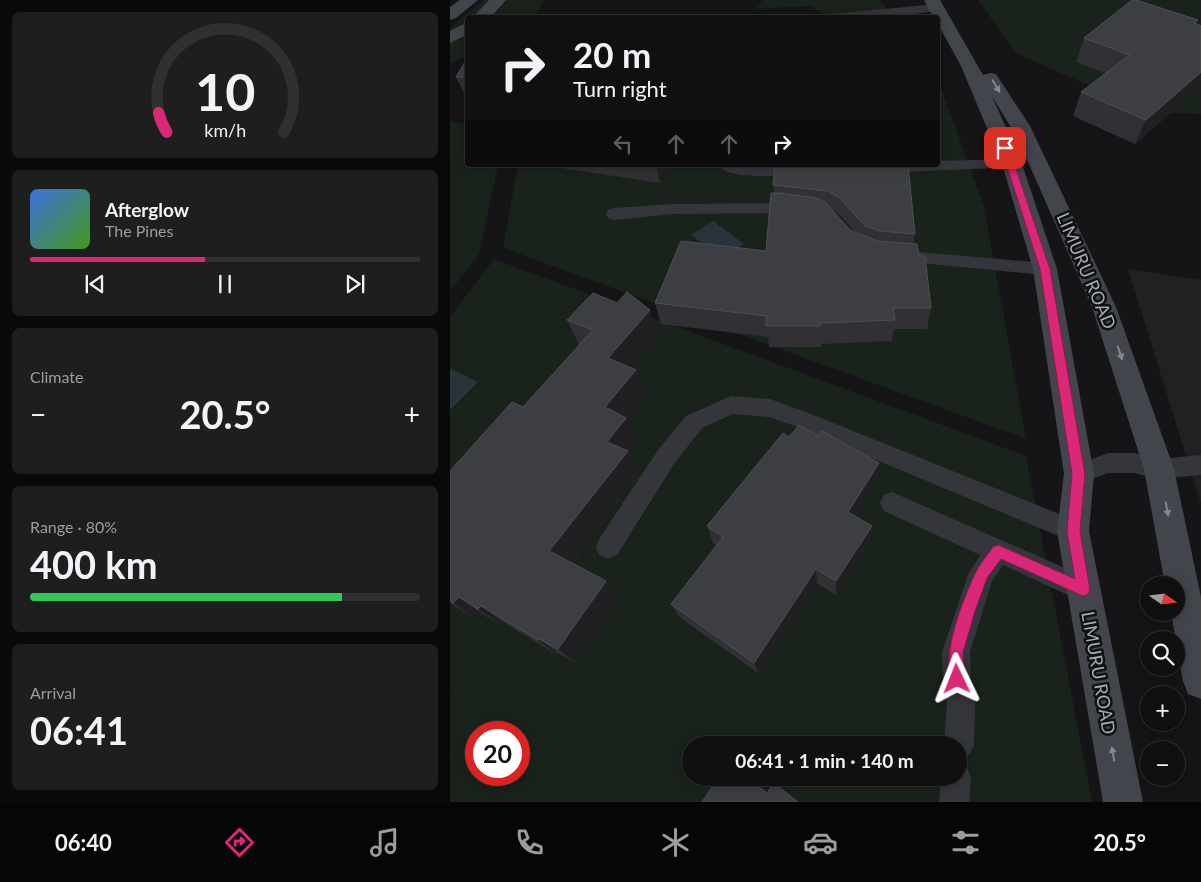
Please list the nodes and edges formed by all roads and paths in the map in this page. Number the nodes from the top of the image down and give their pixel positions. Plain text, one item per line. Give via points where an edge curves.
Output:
1 (470, 0) edge
2 (498, 0) edge
3 (937, 3) edge
4 (450, 15) edge
5 (483, 15) edge
6 (855, 15) edge
7 (465, 29) edge
8 (450, 38) edge
9 (1012, 164) junction
10 (940, 166) edge
11 (728, 167) edge
12 (899, 167) edge
13 (861, 168) edge
14 (814, 170) edge
15 (811, 212) edge
16 (614, 214) dead end
17 (876, 255) edge
18 (1045, 269) junction
19 (1201, 465) edge
20 (1159, 469) junction
21 (1079, 474) junction
22 (892, 504) dead end
23 (1073, 531) junction
24 (608, 547) dead end
25 (998, 551) junction
26 (1083, 590) junction
27 (1201, 679) edge
28 (959, 736) edge
29 (955, 786) edge
30 (954, 802) edge
31 (1123, 802) edge

1 - 4 main road
2 - 5 main road
3 - 6 lane
3 - 9 main road, LIMURU ROAD via 970,66
3 -> 20 main road, LIMURU ROAD via 1020,126 1039,164 1104,307
7 - 8 main road
9 - 10 lane
9 - 18 main road, LIMURU ROAD
11 - 14 lane
12 - 13 lane
15 - 16 lane via 782,208 672,208
17 - 18 lane
18 - 21 main road, LIMURU ROAD
19 - 20 lane
20 - 21 lane via 1134,463 1108,463
20 -> 27 main road, LIMURU ROAD
21 - 23 main road, LIMURU ROAD
22 - 25 lane
23 - 24 lane via 803,420 770,408 731,405 694,422 666,457
23 - 26 main road, LIMURU ROAD
25 - 26 lane
25 - 28 lane via 981,575 956,652 961,704
31 -> 26 main road, LIMURU ROAD
29 - 30 lane

